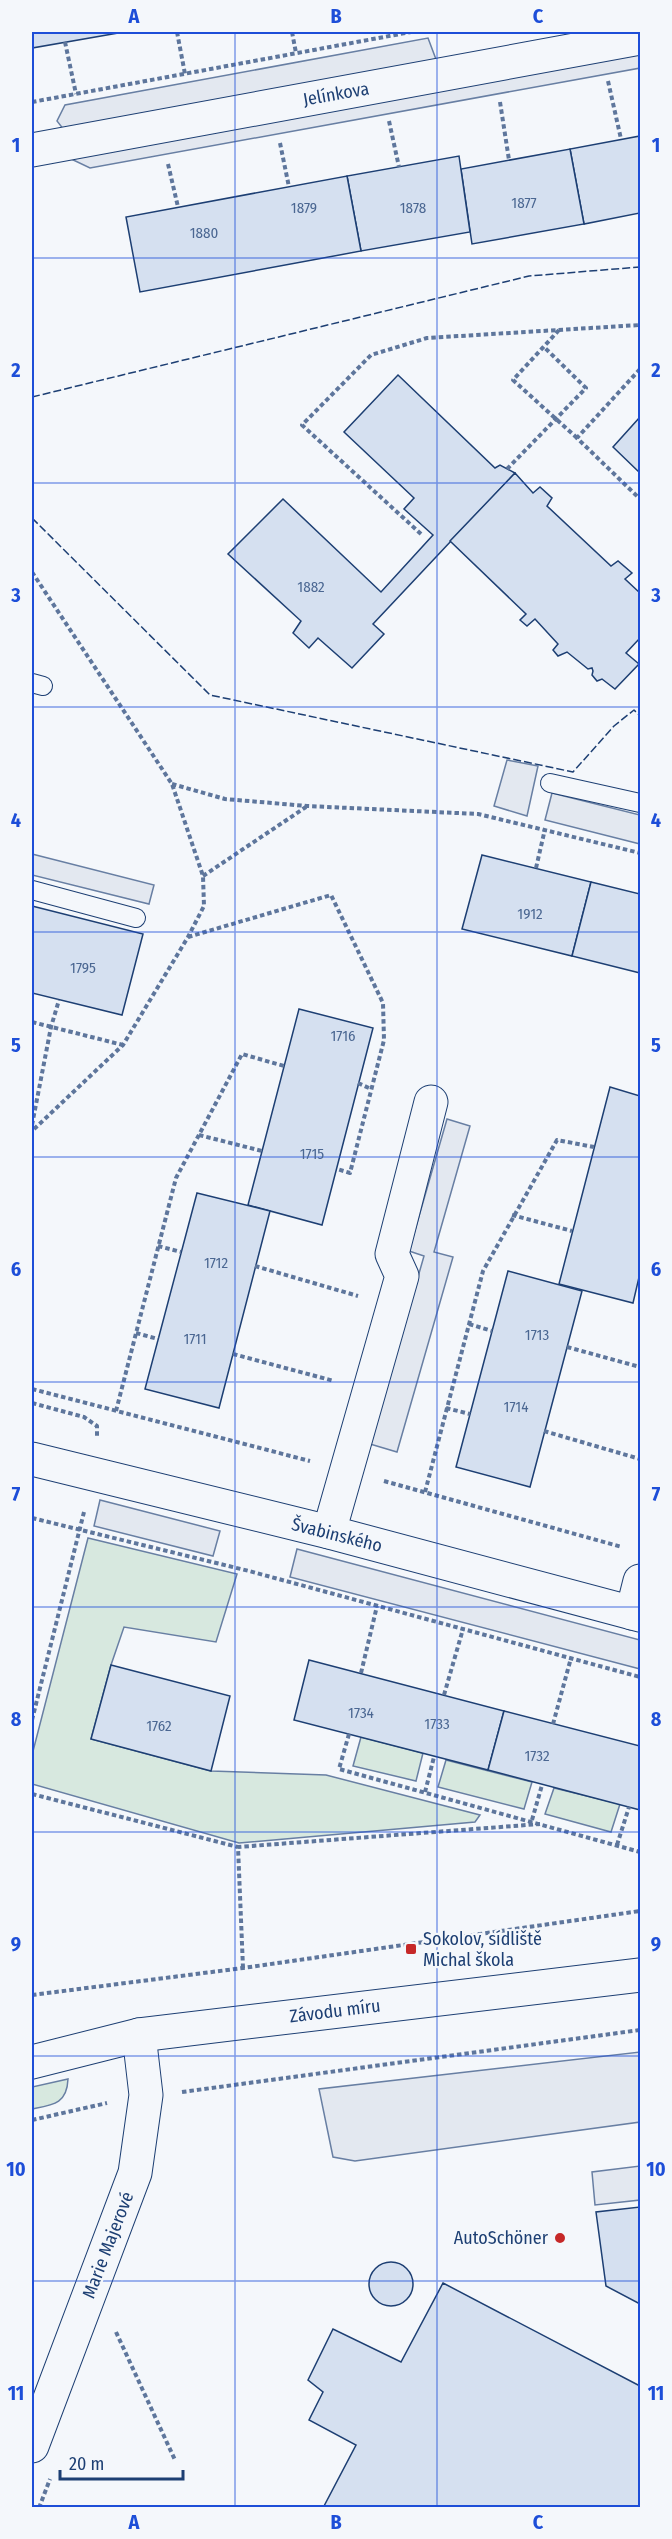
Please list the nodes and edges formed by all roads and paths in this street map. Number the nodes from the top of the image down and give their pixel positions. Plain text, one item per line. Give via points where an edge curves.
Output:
1 (177, 32) edge
2 (292, 32) edge
3 (407, 32) edge
4 (640, 38) edge
5 (65, 42) dead end
6 (296, 53) junction
7 (185, 74) junction
8 (608, 81) dead end
9 (76, 94) junction
10 (499, 101) dead end
11 (32, 102) edge
12 (389, 121) dead end
13 (621, 139) dead end
14 (280, 140) dead end
15 (32, 150) edge
16 (509, 160) dead end
17 (167, 161) dead end
18 (399, 167) dead end
19 (289, 187) dead end
20 (178, 207) dead end
21 (640, 325) edge
22 (559, 330) junction
23 (543, 347) junction
24 (640, 369) edge
25 (556, 419) junction
26 (577, 438) junction
27 (507, 469) dead end
28 (640, 499) edge
29 (421, 534) dead end
30 (32, 572) edge
31 (550, 783) dead end
32 (172, 784) junction
33 (640, 803) edge
34 (307, 806) junction
35 (545, 829) junction
36 (640, 853) edge
37 (536, 868) dead end
38 (203, 876) junction
39 (32, 890) edge
40 (136, 918) dead end
41 (188, 938) junction
42 (59, 1000) dead end
43 (32, 1022) edge
44 (51, 1027) junction
45 (123, 1045) junction
46 (284, 1066) dead end
47 (358, 1083) dead end
48 (372, 1089) junction
49 (431, 1102) dead end
50 (32, 1125) edge
51 (32, 1131) edge
52 (199, 1135) junction
53 (594, 1148) dead end
54 (262, 1151) dead end
55 (337, 1169) dead end
56 (512, 1215) junction
57 (572, 1231) dead end
58 (158, 1246) junction
59 (181, 1252) dead end
60 (255, 1266) dead end
61 (393, 1306) junction
62 (469, 1324) junction
63 (492, 1331) dead end
64 (136, 1333) junction
65 (158, 1339) dead end
66 (567, 1347) dead end
67 (233, 1354) dead end
68 (640, 1367) edge
69 (369, 1390) junction
70 (32, 1403) edge
71 (446, 1408) junction
72 (116, 1411) dead end
73 (470, 1414) dead end
74 (544, 1431) dead end
75 (32, 1459) edge
76 (640, 1459) edge
77 (93, 1473) junction
78 (425, 1492) dead end
79 (32, 1518) edge
80 (80, 1531) junction
81 (329, 1532) junction
82 (640, 1581) edge
83 (377, 1606) junction
84 (636, 1614) edge
85 (463, 1629) junction
86 (571, 1658) junction
87 (361, 1673) dead end
88 (640, 1677) edge
89 (444, 1695) dead end
90 (32, 1720) edge
91 (553, 1724) dead end
92 (349, 1734) dead end
93 (434, 1757) dead end
94 (542, 1785) dead end
95 (425, 1792) junction
96 (32, 1794) edge
97 (629, 1807) dead end
98 (532, 1821) junction
99 (540, 1824) junction
100 (617, 1845) junction
101 (238, 1847) junction
102 (640, 1852) edge
103 (640, 1911) edge
104 (243, 1968) junction
105 (640, 1975) edge
106 (32, 1995) edge
107 (640, 2030) edge
108 (140, 2035) junction
109 (32, 2062) edge
110 (146, 2095) junction
111 (32, 2120) edge
112 (116, 2332) dead end
113 (32, 2446) edge
114 (175, 2460) dead end

1 - 7 path
2 - 6 path
3 - 6 path
4 - 15 street, Jelínkova
5 - 9 path
6 - 7 path
7 - 9 path
8 - 13 path
9 - 11 path
10 - 16 path
12 - 18 path
14 - 19 path
17 - 20 path
21 - 22 path
22 - 23 path
22 - 29 path via 427,338 370,355 302,425
23 - 25 path via 586,388
23 - 25 path via 513,380
24 - 26 path
25 - 26 path
25 - 27 path
26 - 28 path
30 - 32 path
31 - 33 lane
32 - 34 path via 225,799
32 - 38 path
34 - 35 path via 478,814
34 - 38 path
35 - 36 path
35 - 37 path
38 - 41 path via 204,906
39 - 40 lane
41 - 45 path
41 - 48 path via 331,895 382,1003 384,1040
42 - 44 path
43 - 44 path
44 - 45 path
44 - 50 path
45 - 51 path
46 - 52 path via 242,1054
47 - 48 path
48 - 55 path via 350,1173
49 - 61 street via 392,1254 402,1276
52 - 54 path
52 - 58 path via 176,1178
53 - 56 path via 557,1140
56 - 57 path
56 - 62 path via 483,1270
58 - 59 path
58 - 64 path
60 - 61 path
61 - 69 street
62 - 63 path
62 - 71 path
64 - 65 path
64 - 72 path
66 - 68 path
67 - 69 path
69 - 81 street
70 - 77 path via 84,1418 97,1426
71 - 73 path
71 - 78 path
74 - 76 path
75 - 77 street, Švabinského
77 - 80 path
77 - 81 street, Švabinského
79 - 80 path
80 - 83 path
80 - 90 path
81 - 84 street, Švabinského
82 - 84 street
83 - 85 path
83 - 87 path
85 - 86 path
85 - 89 path
86 - 88 path
86 - 91 path
92 - 95 path via 339,1769
93 - 95 path
94 - 98 path
95 - 98 path
96 - 101 path
97 - 100 path
98 - 99 path
99 - 100 path
99 - 101 path
100 - 102 path
101 - 104 path
103 - 104 path
104 - 106 path
105 - 108 street, Závodu míru
107 - 110 path
108 - 109 street, Závodu míru
108 - 110 street, Marie Majerové
110 - 111 path
110 - 113 street, Marie Majerové via 135,2173
112 - 114 path

